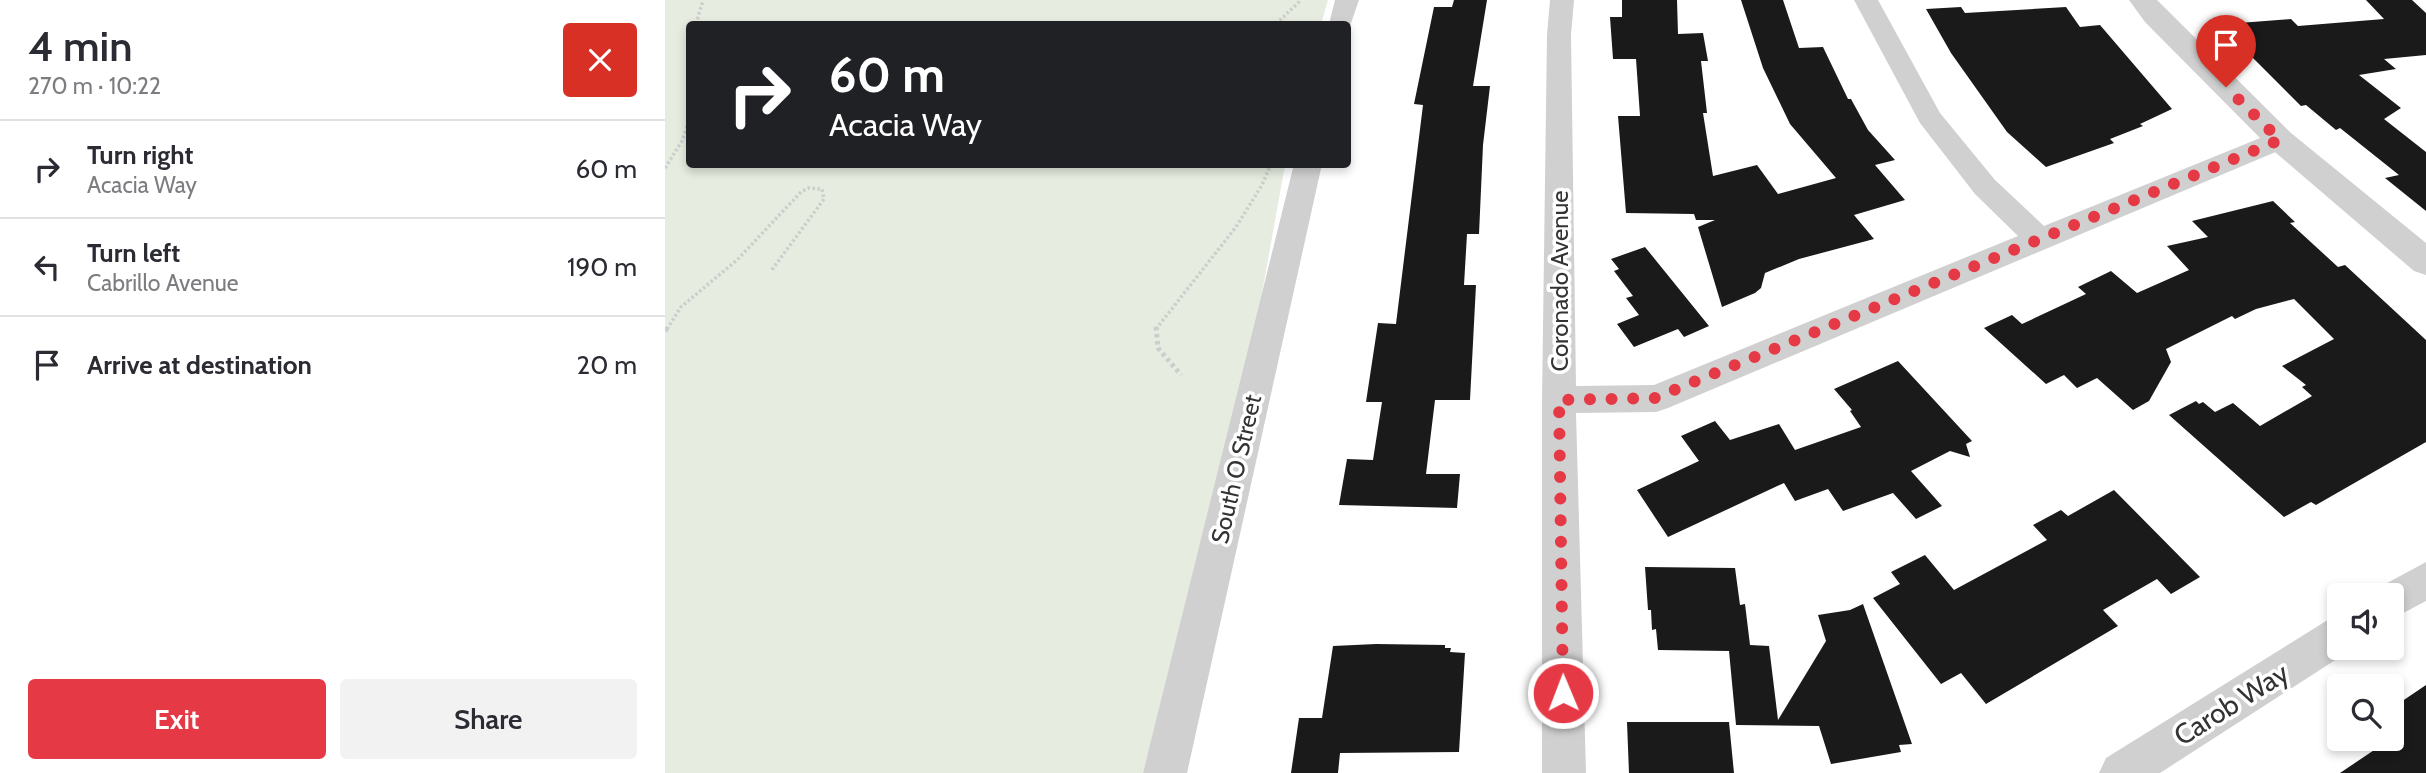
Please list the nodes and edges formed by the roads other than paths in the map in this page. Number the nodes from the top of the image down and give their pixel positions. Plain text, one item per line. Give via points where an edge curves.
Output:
1 (1347, 0) edge
2 (1562, 0) edge
3 (1865, 0) edge
4 (2143, 0) edge
5 (1342, 21) edge
6 (2280, 140) junction
7 (1307, 168) edge
8 (2038, 238) junction
9 (2426, 262) edge
10 (1559, 400) junction
11 (2426, 580) edge
12 (2404, 594) edge
13 (2327, 643) edge
14 (1165, 773) edge
15 (1564, 773) edge
16 (2121, 773) edge

1 - 5 street
2 - 10 street, Coronado Avenue
3 - 8 street via 1929,117 1985,187
4 - 6 street
6 - 8 street
6 - 9 street
7 - 14 street, South O Street
8 - 10 street via 1655,398
10 - 15 street, Coronado Avenue
11 - 12 street
13 - 16 street, Carob Way

